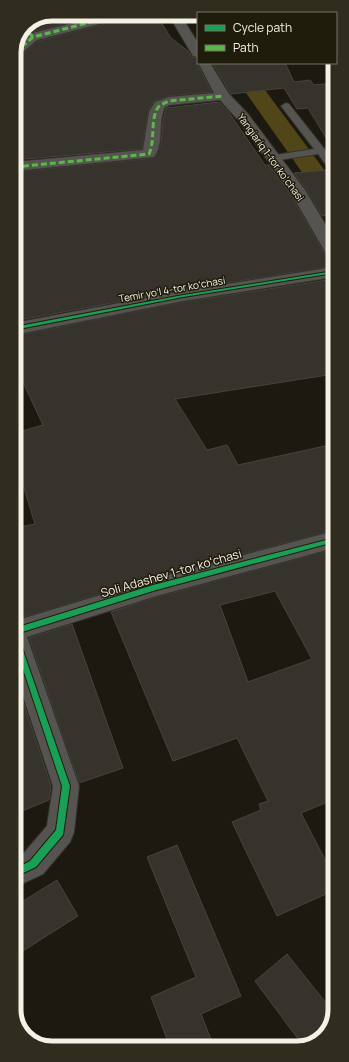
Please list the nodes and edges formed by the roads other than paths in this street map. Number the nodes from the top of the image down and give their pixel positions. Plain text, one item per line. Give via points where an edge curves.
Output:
1 (96, 21) edge
2 (178, 21) edge
3 (28, 32) edge
4 (33, 37) junction
5 (22, 46) edge
6 (197, 51) edge
7 (205, 64) edge
8 (223, 96) junction
9 (286, 106) dead end
10 (321, 151) junction
11 (279, 158) junction
12 (328, 160) edge
13 (21, 166) edge
14 (328, 243) edge
15 (328, 273) edge
16 (21, 328) edge
17 (328, 542) edge
18 (21, 629) edge
19 (21, 654) edge
20 (21, 870) edge

1 - 4 street
2 - 6 street
3 - 4 street
4 - 5 street
7 - 8 street, Yangiariq 1-tor koʻchasi
8 - 11 street, Yangiariq 1-tor koʻchasi
8 - 13 street via 169,101 158,106 149,154
9 - 10 lane
10 - 11 lane
10 - 12 lane
11 - 14 street, Yangiariq 1-tor koʻchasi
15 - 16 street, Temir yoʻl 4-tor koʻchasi via 183,296
17 - 18 street, Soli Adashev 1-tor koʻchasi via 153,588
19 - 20 street via 66,786 60,832 34,864

